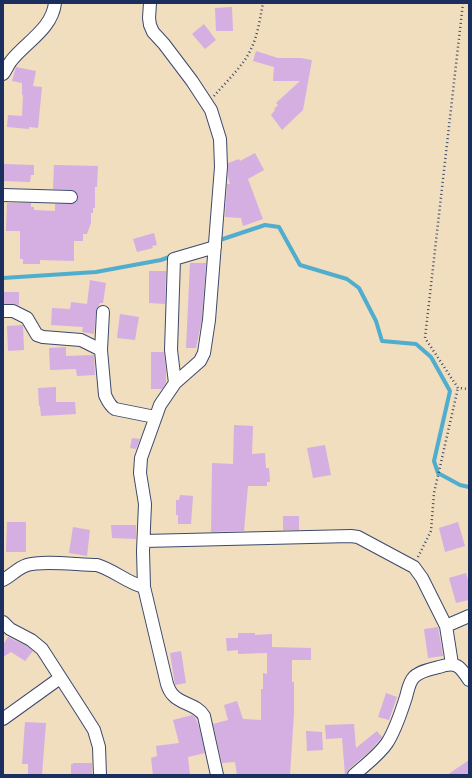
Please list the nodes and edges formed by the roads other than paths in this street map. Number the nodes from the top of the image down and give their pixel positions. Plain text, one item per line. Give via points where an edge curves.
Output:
1 (55, 3) edge
2 (150, 3) edge
3 (3, 74) edge
4 (3, 195) edge
5 (71, 197) dead end
6 (215, 244) junction
7 (3, 311) edge
8 (103, 312) dead end
9 (101, 350) junction
10 (175, 383) junction
11 (155, 417) junction
12 (144, 541) junction
13 (3, 580) edge
14 (144, 587) junction
15 (469, 616) edge
16 (3, 622) edge
17 (446, 626) junction
18 (452, 664) junction
19 (60, 678) junction
20 (469, 680) edge
21 (3, 719) edge
22 (100, 775) edge
23 (217, 775) edge
24 (354, 775) edge

1 - 3 street via 45,26 11,60
2 - 6 street via 149,18 153,32 208,103 215,120 220,139 221,167
4 - 5 street
6 - 10 street via 204,354 200,361
6 - 10 street via 174,260 171,350
7 - 9 street via 13,311 27,318 37,335 81,340
8 - 9 street
9 - 11 street via 105,395 110,406
10 - 11 street
11 - 12 street via 141,458 140,473 145,504
12 - 14 street
12 - 17 street via 358,537 414,567
13 - 14 street via 29,564 97,565
14 - 23 street via 167,684 172,694 201,711 204,716
15 - 17 street
16 - 19 street via 42,649
17 - 18 street
18 - 20 street via 459,667
18 - 24 street via 414,676 387,743
19 - 21 street
19 - 22 street via 94,730 99,747

